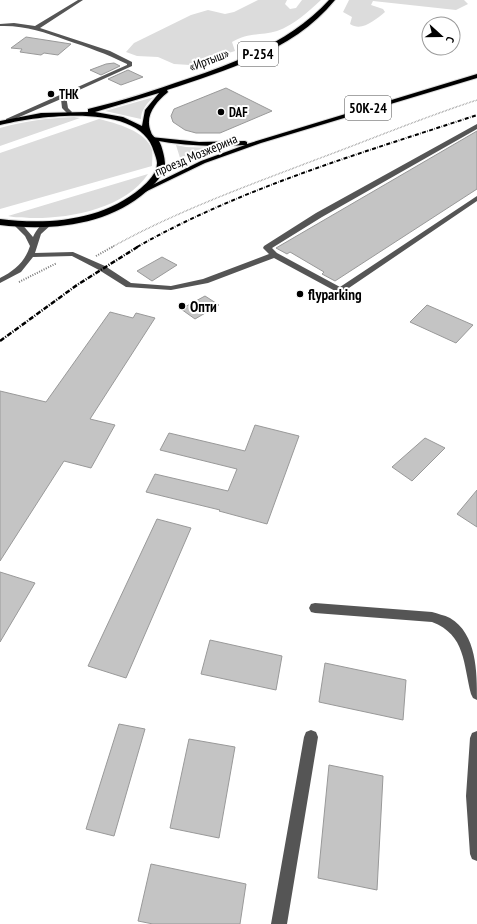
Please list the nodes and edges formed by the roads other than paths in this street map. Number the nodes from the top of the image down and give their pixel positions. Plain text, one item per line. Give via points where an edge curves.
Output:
1 (81, 0) edge
2 (332, 0) edge
3 (0, 25) edge
4 (36, 28) junction
5 (477, 76) edge
6 (171, 88) junction
7 (63, 95) junction
8 (69, 112) junction
9 (82, 112) junction
10 (8, 120) junction
11 (0, 123) edge
12 (477, 126) edge
13 (150, 136) junction
14 (259, 142) junction
15 (143, 191) junction
16 (477, 198) edge
17 (0, 222) edge
18 (13, 224) junction
19 (48, 224) junction
20 (0, 226) edge
21 (33, 245) junction
22 (31, 255) junction
23 (274, 255) junction
24 (0, 281) edge
25 (315, 608) dead end
26 (477, 694) edge
27 (311, 737) dead end
28 (477, 738) edge
29 (477, 854) edge
30 (279, 924) edge

1 - 4 street
2 - 6 highway, «Иртыш» / Р-254 via 322,13 287,39 250,58
3 - 4 street via 14,24
4 - 7 street via 130,62 129,66
5 - 14 main road, проезд Мозжерина / 50К-24
6 - 9 highway
6 - 13 highway via 150,104 146,113 145,125
7 - 8 street via 65,108
7 - 10 street
8 - 9 highway
8 - 10 highway
9 - 13 highway via 119,119
10 - 11 highway
12 - 23 street via 393,172 267,248
13 - 14 main road, проезд Мозжерина / 50К-24 via 184,144
13 - 15 highway via 160,150 161,164 156,178
14 - 15 main road, проезд Мозжерина / 50К-24 via 203,162
15 - 19 highway, 50К-24 via 125,203 102,213
16 - 23 street via 340,290
17 - 18 highway
18 - 19 highway, 50К-24
18 - 20 main road, 50К-24
18 - 21 street via 28,235
19 - 21 street via 38,234
21 - 22 street
22 - 23 street via 73,254 129,285 171,288 205,281
22 - 24 street via 22,267
25 - 26 street via 432,618 453,626 467,649
27 - 30 street
28 - 29 street via 473,764

